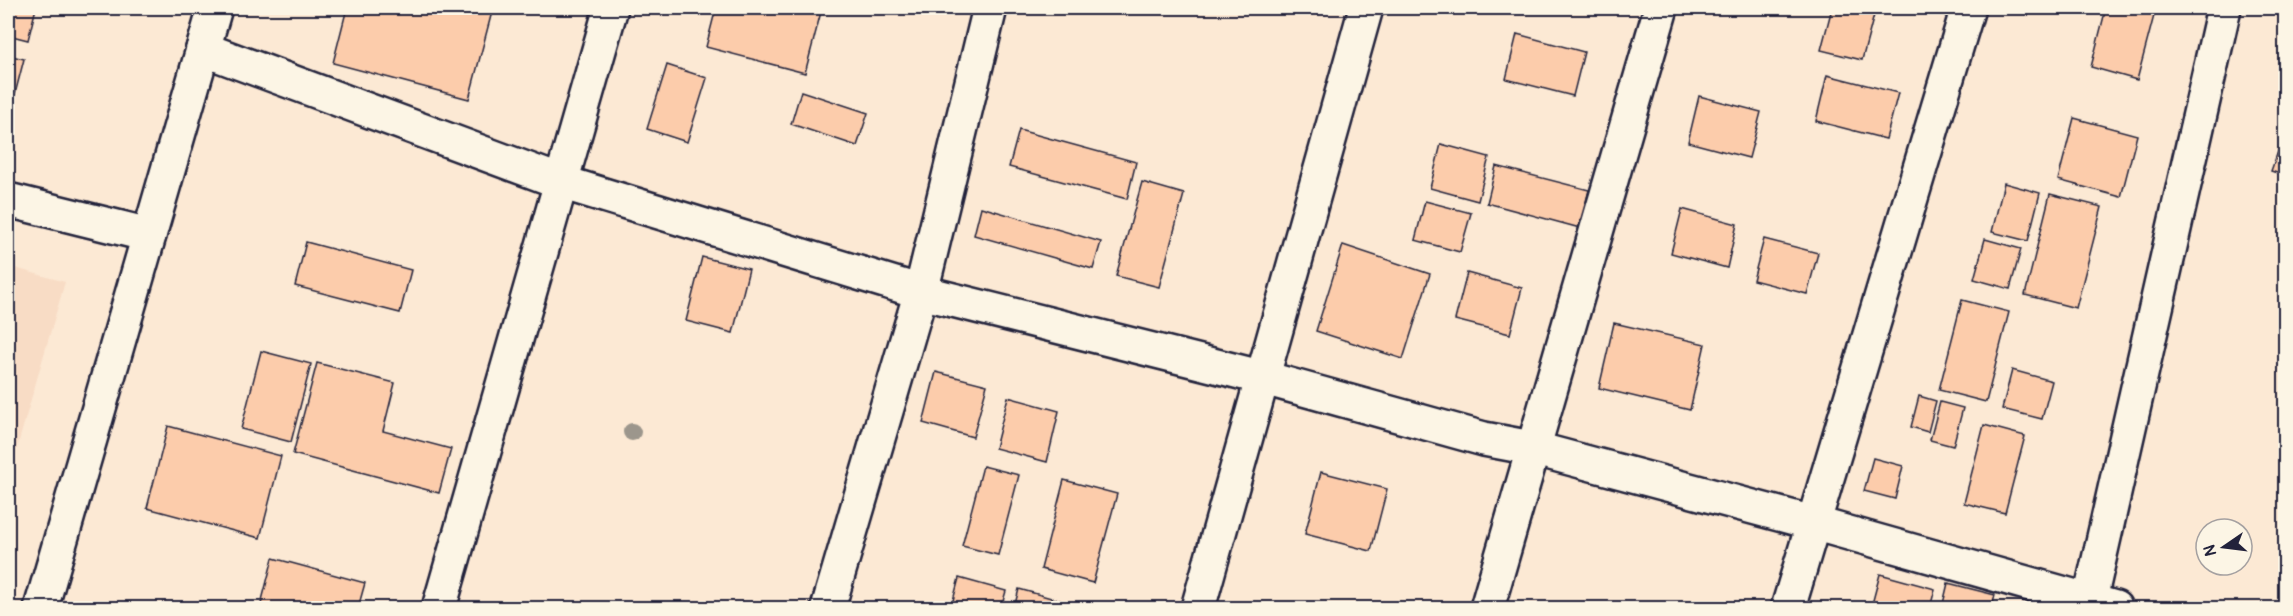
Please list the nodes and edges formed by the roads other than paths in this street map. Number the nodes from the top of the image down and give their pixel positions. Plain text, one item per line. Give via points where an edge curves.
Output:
1 (216, 8) edge
2 (611, 8) edge
3 (990, 8) edge
4 (1366, 8) edge
5 (1661, 8) edge
6 (1968, 8) edge
7 (2224, 8) edge
8 (203, 49) junction
9 (561, 182) junction
10 (8, 200) edge
11 (149, 235) junction
12 (921, 292) junction
13 (1264, 378) junction
14 (1532, 448) junction
15 (1813, 523) junction
16 (2098, 606) edge
17 (41, 609) edge
18 (439, 609) edge
19 (828, 609) edge
20 (1198, 609) edge
21 (1487, 609) edge
22 (1788, 609) edge

1 - 8 street
2 - 9 street
3 - 12 street
4 - 13 street
5 - 14 street
6 - 15 street
7 - 16 street
8 - 9 street
8 - 11 street
9 - 12 street
9 - 18 street
10 - 11 street
11 - 17 street
12 - 13 street
12 - 19 street
13 - 14 street via 1484,439
13 - 20 street
14 - 15 street
14 - 21 street
15 - 16 street
15 - 22 street

